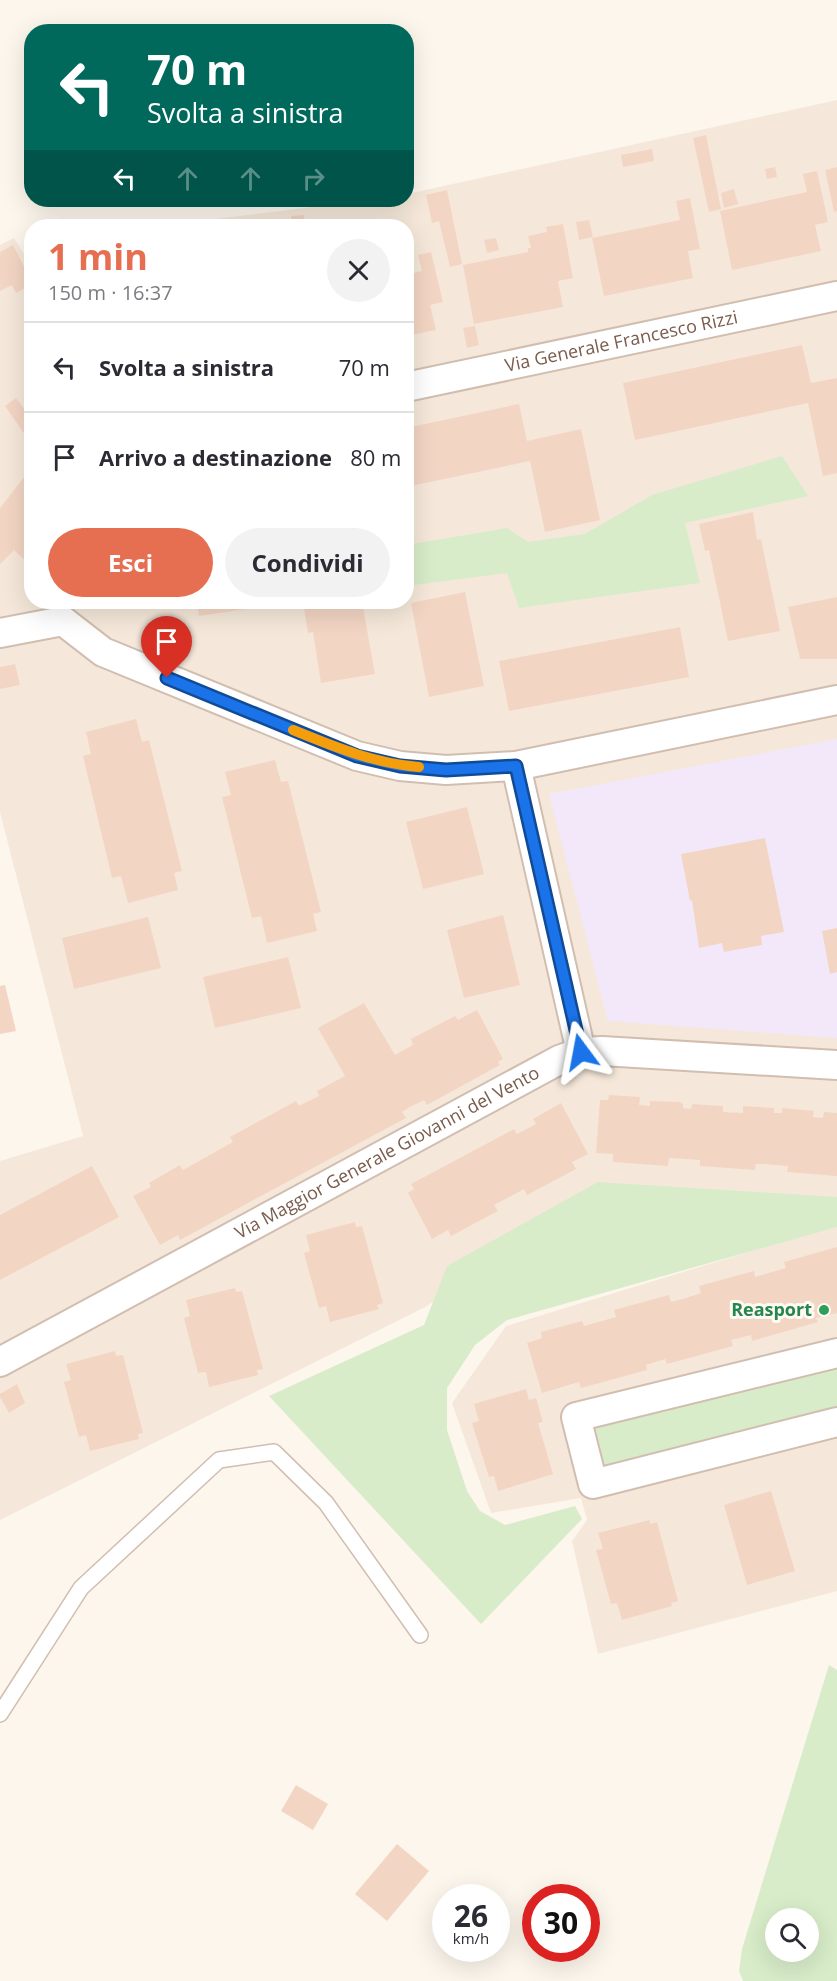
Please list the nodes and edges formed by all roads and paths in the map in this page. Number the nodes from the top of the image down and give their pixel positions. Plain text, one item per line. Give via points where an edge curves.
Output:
1 (837, 296) edge
2 (414, 385) edge
3 (67, 611) edge
4 (0, 633) edge
5 (837, 700) edge
6 (516, 766) junction
7 (581, 1052) junction
8 (837, 1065) edge
9 (837, 1353) edge
10 (0, 1362) edge
11 (837, 1422) edge
12 (420, 1635) dead end
13 (0, 1714) edge

1 - 2 street, Via Generale Francesco Rizzi
3 - 4 street
3 - 6 street via 103,652 357,756 400,766 446,770
5 - 6 street
6 - 7 street
7 - 8 street, Via Maggior Generale Giovanni del Vento
7 - 10 street, Via Maggior Generale Giovanni del Vento via 559,1060
9 - 11 street via 576,1417 593,1484
12 - 13 lane via 326,1503 274,1452 219,1460 81,1588

